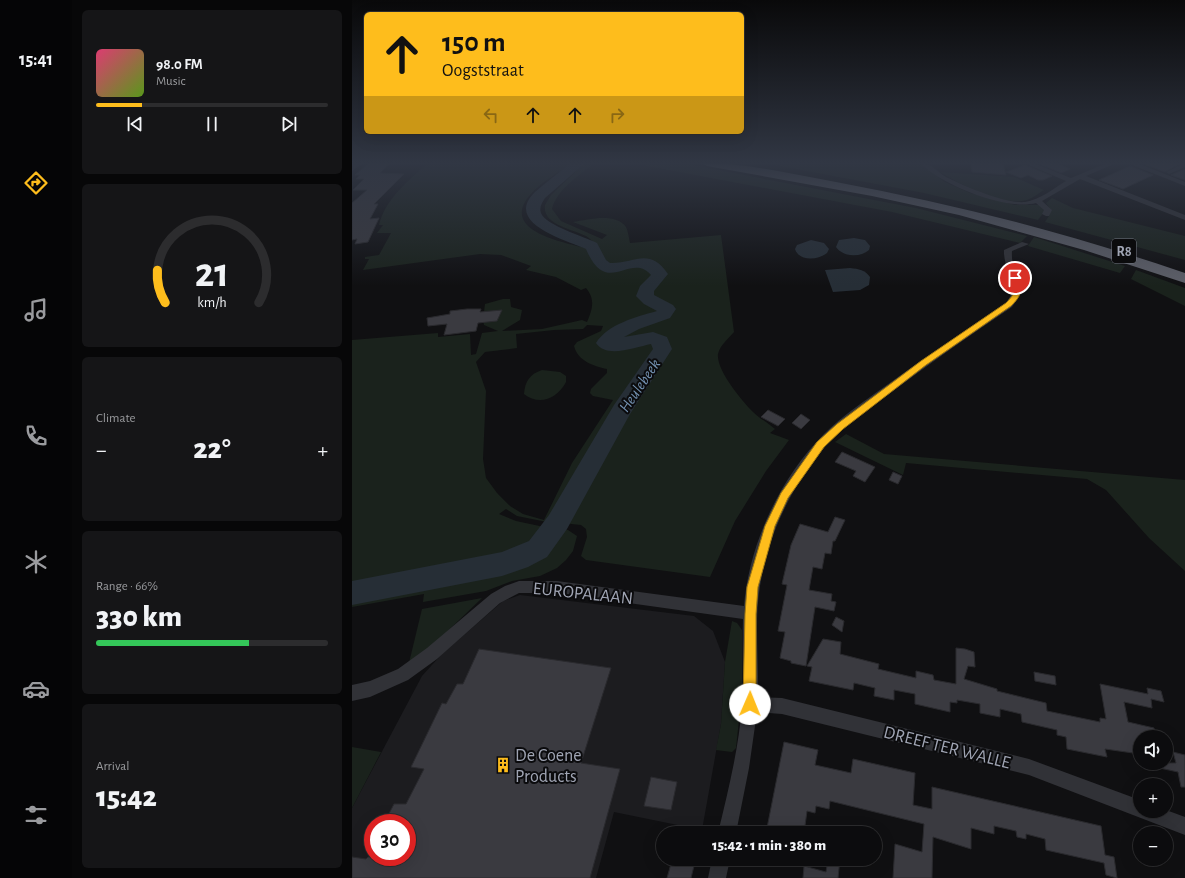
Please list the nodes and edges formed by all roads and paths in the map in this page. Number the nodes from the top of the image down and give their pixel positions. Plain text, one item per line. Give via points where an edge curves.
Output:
1 (926, 204) edge
2 (948, 204) edge
3 (1042, 204) edge
4 (1150, 204) edge
5 (1046, 214) dead end
6 (1185, 218) edge
7 (1025, 244) dead end
8 (1118, 256) junction
9 (1181, 266) edge
10 (1185, 278) edge
11 (1185, 283) edge
12 (751, 614) junction
13 (352, 693) edge
14 (750, 704) junction
15 (1133, 806) edge
16 (1164, 818) edge
17 (729, 826) edge
18 (1185, 826) edge
19 (720, 866) edge
20 (717, 878) edge

1 - 8 highway, R8 via 986,218
2 - 9 highway, R8 via 1063,232
3 - 5 street via 1048,210
4 - 6 street
7 - 12 street via 1008,250 1006,258 1018,288 1017,296 1009,305 862,408 821,445 784,496 770,526 753,587
8 - 10 highway, R8
8 - 11 highway
12 - 13 street, EUROPALAAN via 526,586 510,590 493,601 423,662 403,675 388,684
12 - 14 street
14 - 15 street, DREEF TER WALLE via 782,706 1029,767
14 - 17 street via 739,779
16 - 18 street
19 - 20 street

